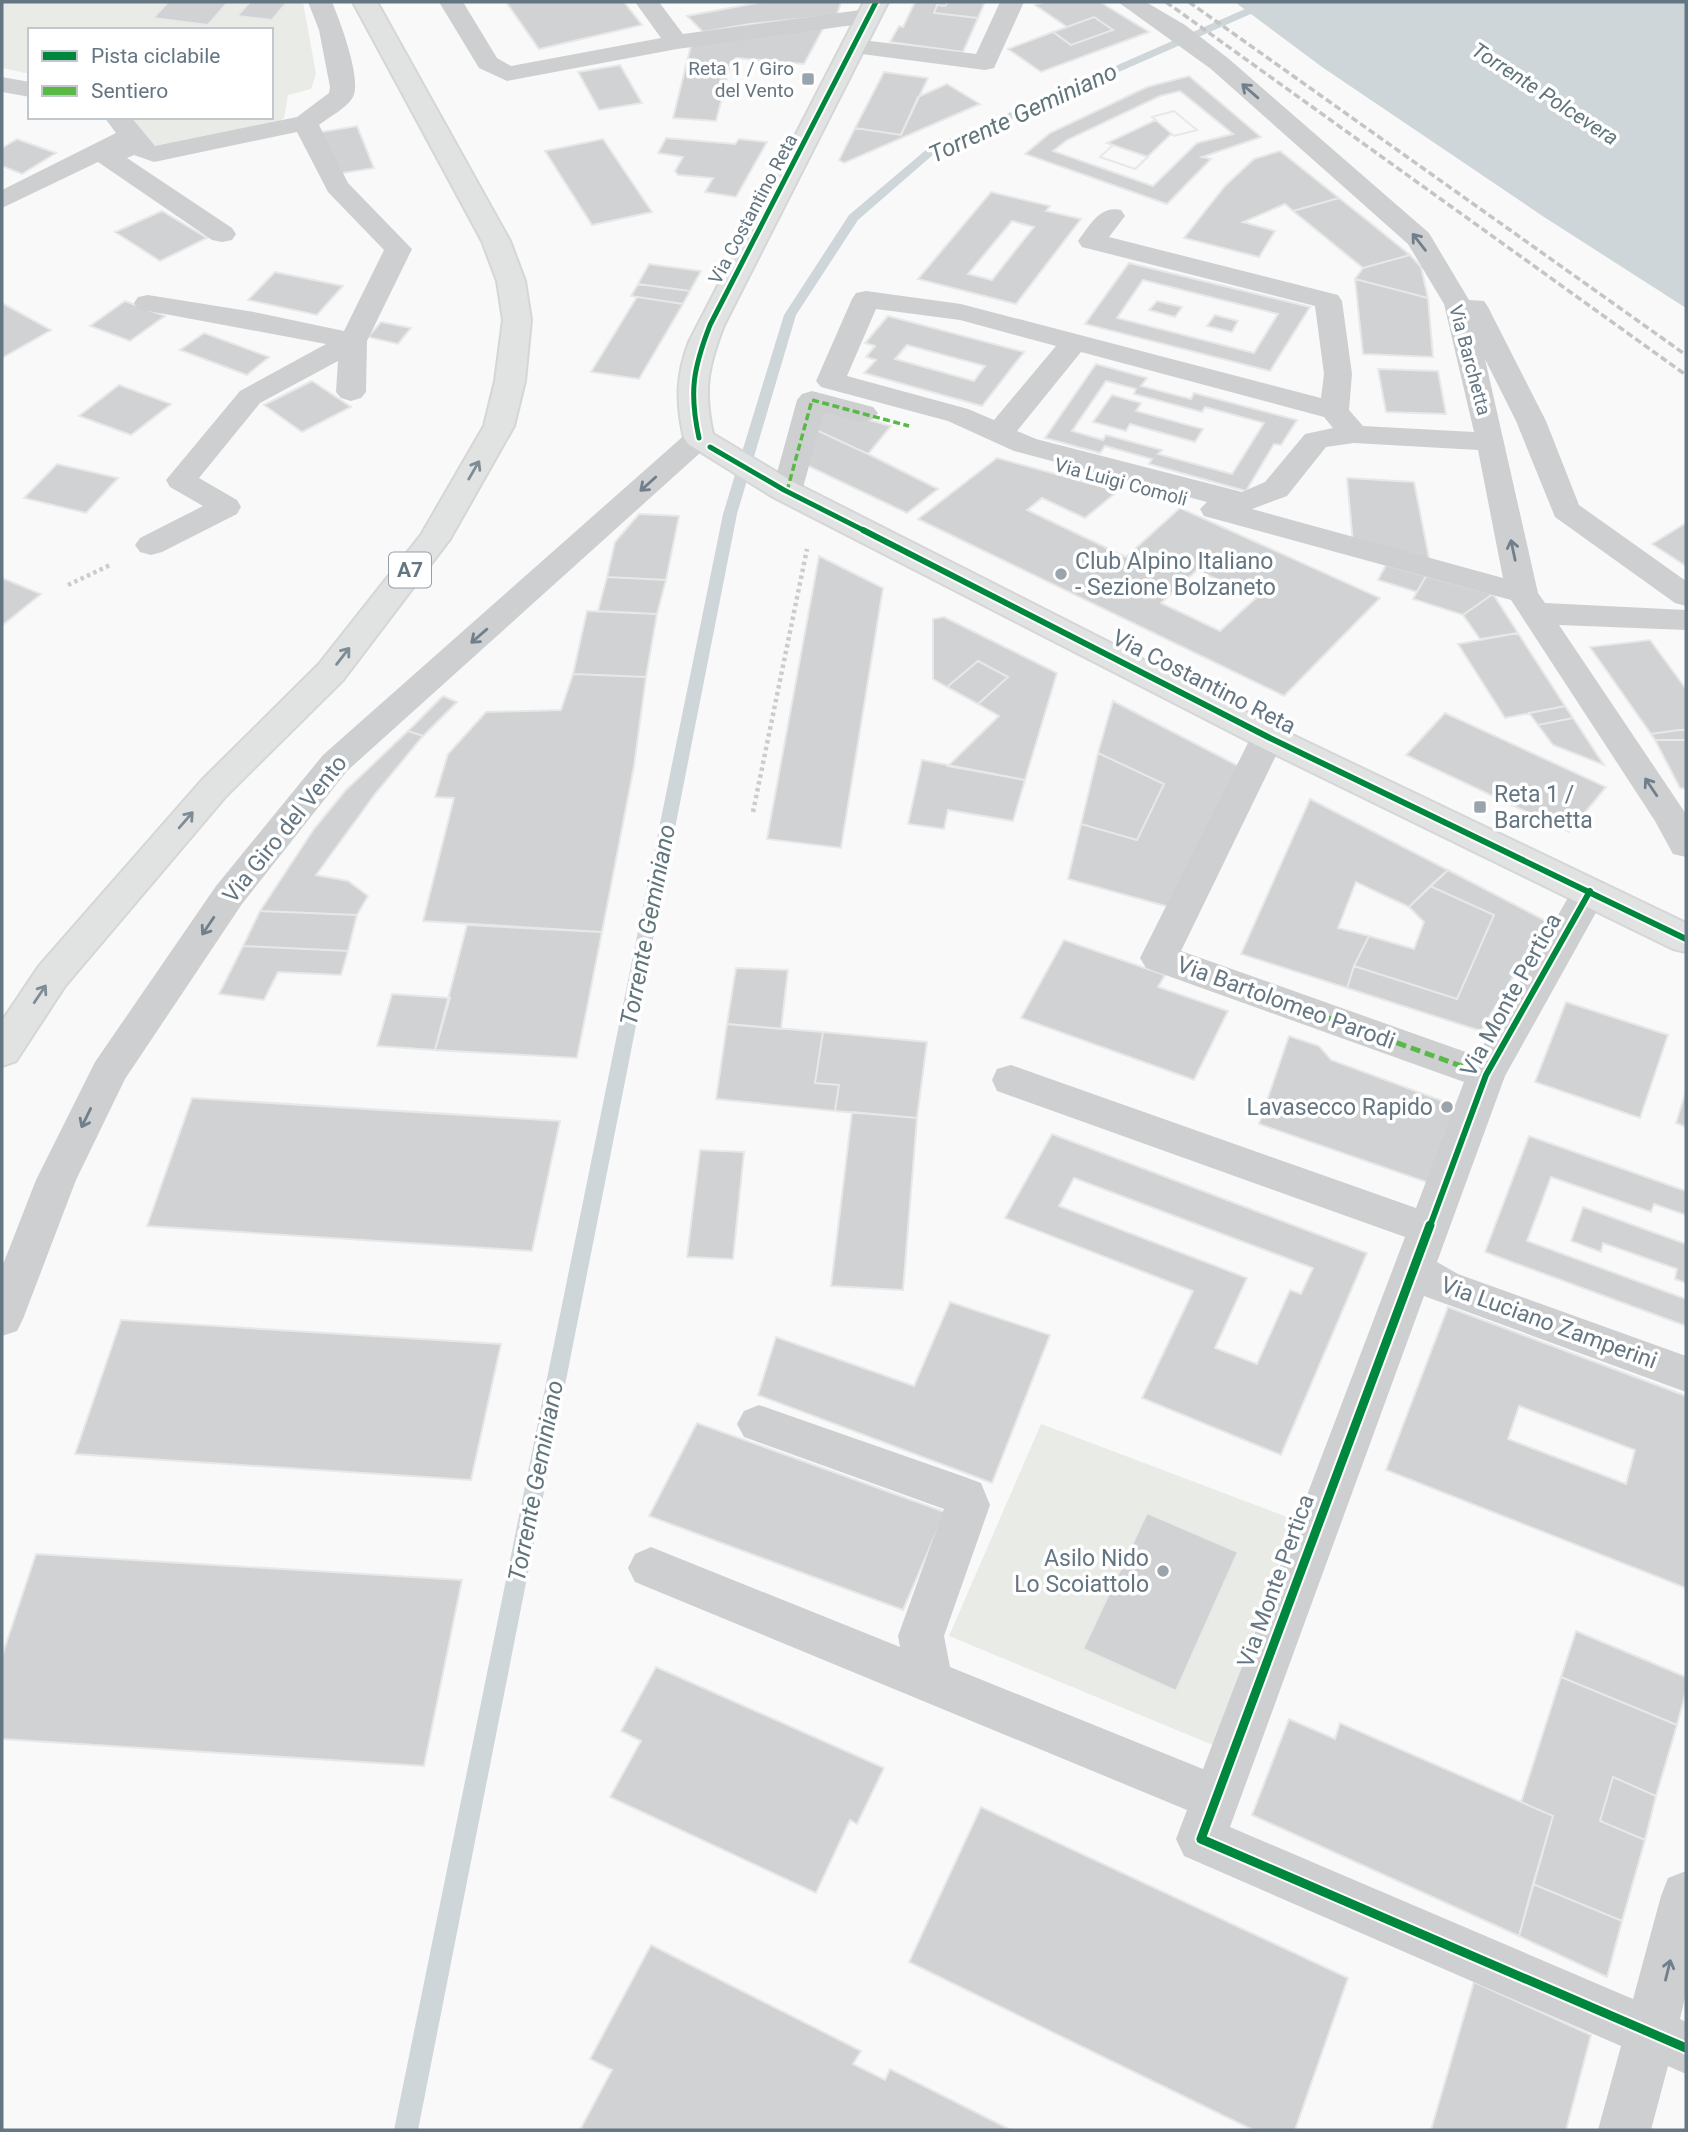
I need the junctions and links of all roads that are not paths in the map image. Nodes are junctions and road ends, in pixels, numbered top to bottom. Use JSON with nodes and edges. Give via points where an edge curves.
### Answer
{"nodes":[{"id":1,"x":320,"y":2,"type":"edge"},
{"id":2,"x":365,"y":2,"type":"edge"},
{"id":3,"x":451,"y":2,"type":"edge"},
{"id":4,"x":647,"y":2,"type":"edge"},
{"id":5,"x":1012,"y":2,"type":"edge"},
{"id":6,"x":1130,"y":2,"type":"edge"},
{"id":7,"x":872,"y":9,"type":"edge"},
{"id":8,"x":677,"y":42,"type":"junction"},
{"id":9,"x":854,"y":46,"type":"junction"},
{"id":10,"x":2,"y":85,"type":"edge"},
{"id":11,"x":28,"y":90,"type":"edge"},
{"id":12,"x":304,"y":123,"type":"junction"},
{"id":13,"x":130,"y":132,"type":"edge"},
{"id":14,"x":2,"y":200,"type":"edge"},
{"id":15,"x":1112,"y":216,"type":"dead end"},
{"id":16,"x":222,"y":234,"type":"dead end"},
{"id":17,"x":1442,"y":278,"type":"junction"},
{"id":18,"x":148,"y":303,"type":"dead end"},
{"id":19,"x":182,"y":310,"type":"junction"},
{"id":20,"x":158,"y":330,"type":"dead end"},
{"id":21,"x":352,"y":341,"type":"junction"},
{"id":22,"x":1074,"y":342,"type":"junction"},
{"id":23,"x":351,"y":392,"type":"dead end"},
{"id":24,"x":1334,"y":411,"type":"junction"},
{"id":25,"x":999,"y":433,"type":"junction"},
{"id":26,"x":1354,"y":433,"type":"junction"},
{"id":27,"x":1491,"y":442,"type":"junction"},
{"id":28,"x":704,"y":443,"type":"junction"},
{"id":29,"x":785,"y":491,"type":"junction"},
{"id":30,"x":150,"y":545,"type":"dead end"},
{"id":31,"x":1686,"y":597,"type":"edge"},
{"id":32,"x":1528,"y":603,"type":"junction"},
{"id":33,"x":1686,"y":620,"type":"edge"},
{"id":34,"x":1268,"y":737,"type":"junction"},
{"id":35,"x":1681,"y":827,"type":"edge"},
{"id":36,"x":1590,"y":891,"type":"junction"},
{"id":37,"x":1686,"y":939,"type":"edge"},
{"id":38,"x":2,"y":1051,"type":"edge"},
{"id":39,"x":1486,"y":1075,"type":"junction"},
{"id":40,"x":1011,"y":1080,"type":"dead end"},
{"id":41,"x":1420,"y":1248,"type":"junction"},
{"id":42,"x":2,"y":1319,"type":"edge"},
{"id":43,"x":1686,"y":1374,"type":"edge"},
{"id":44,"x":759,"y":1424,"type":"dead end"},
{"id":45,"x":651,"y":1567,"type":"dead end"},
{"id":46,"x":929,"y":1680,"type":"junction"},
{"id":47,"x":1216,"y":1798,"type":"junction"},
{"id":48,"x":1686,"y":1896,"type":"edge"},
{"id":49,"x":1669,"y":2040,"type":"edge"},
{"id":50,"x":1625,"y":2130,"type":"edge"}],
"edges":[{"from":1,"to":12,"type":"street","via":[[343,87],[341,96]]},
{"from":38,"to":2,"type":"main road","number":"A7","one_way":true,"via":[[52,976],[214,788],[331,672],[434,539],[499,426],[517,320],[511,281],[496,241]]},
{"from":3,"to":8,"type":"street","via":[[488,63],[507,74]]},
{"from":4,"to":8,"type":"street"},
{"from":5,"to":9,"type":"street","via":[[985,62]]},
{"from":17,"to":6,"type":"street","name":"Via Barchetta","one_way":true,"via":[[1419,239],[1220,64]]},
{"from":7,"to":8,"type":"street"},
{"from":7,"to":9,"type":"main road","name":"Via Costantino Reta"},
{"from":9,"to":28,"type":"main road","name":"Via Costantino Reta","via":[[710,325],[692,370],[690,402]]},
{"from":10,"to":11,"type":"street"},
{"from":12,"to":13,"type":"street","via":[[161,154],[146,152]]},
{"from":12,"to":21,"type":"street","via":[[337,186],[398,249]]},
{"from":13,"to":14,"type":"street"},
{"from":13,"to":16,"type":"street","via":[[108,157]]},
{"from":15,"to":24,"type":"street","via":[[1092,241],[1328,300],[1338,374]]},
{"from":17,"to":27,"type":"street","name":"Via Barchetta","via":[[1458,304]]},
{"from":17,"to":31,"type":"street","via":[[1469,297],[1531,421],[1566,510]]},
{"from":18,"to":19,"type":"street"},
{"from":19,"to":20,"type":"street"},
{"from":19,"to":21,"type":"street"},
{"from":21,"to":23,"type":"street"},
{"from":21,"to":30,"type":"street","via":[[250,397],[181,480],[226,507]]},
{"from":22,"to":24,"type":"street"},
{"from":22,"to":25,"type":"street"},
{"from":22,"to":25,"type":"street","via":[[961,312],[866,299],[831,381],[958,415]]},
{"from":24,"to":26,"type":"street"},
{"from":25,"to":26,"type":"street","via":[[1025,445],[1244,502],[1276,489],[1316,440]]},
{"from":26,"to":27,"type":"street"},
{"from":32,"to":27,"type":"street","name":"Via Barchetta","one_way":true},
{"from":28,"to":29,"type":"main road","name":"Via Costantino Reta"},
{"from":28,"to":42,"type":"street","name":"Via Giro del Vento","one_way":true,"via":[[335,763],[229,895],[109,1072],[57,1180]]},
{"from":29,"to":32,"type":"street","name":"Via Luigi Comoli","via":[[812,400]]},
{"from":29,"to":34,"type":"main road","name":"Via Costantino Reta"},
{"from":32,"to":33,"type":"street","name":"Via Luigi Comoli"},
{"from":35,"to":32,"type":"street","name":"Via Barchetta","one_way":true},
{"from":34,"to":36,"type":"main road","name":"Via Costantino Reta"},
{"from":34,"to":39,"type":"street","name":"Via Bartolomeo Parodi","via":[[1159,958]]},
{"from":36,"to":37,"type":"main road","name":"Via Costantino Reta"},
{"from":36,"to":39,"type":"street","name":"Via Monte Pertica"},
{"from":39,"to":41,"type":"street","name":"Via Monte Pertica"},
{"from":40,"to":41,"type":"street"},
{"from":41,"to":43,"type":"street","name":"Via Luciano Zamperini","via":[[1443,1286]]},
{"from":41,"to":47,"type":"street","name":"Via Monte Pertica"},
{"from":44,"to":46,"type":"street","via":[[965,1497],[968,1505],[921,1636]]},
{"from":45,"to":46,"type":"street"},
{"from":46,"to":47,"type":"street"},
{"from":47,"to":49,"type":"street","name":"Via Monte Pertica","via":[[1201,1839]]},
{"from":49,"to":48,"type":"street","one_way":true},
{"from":49,"to":50,"type":"street"}]}
